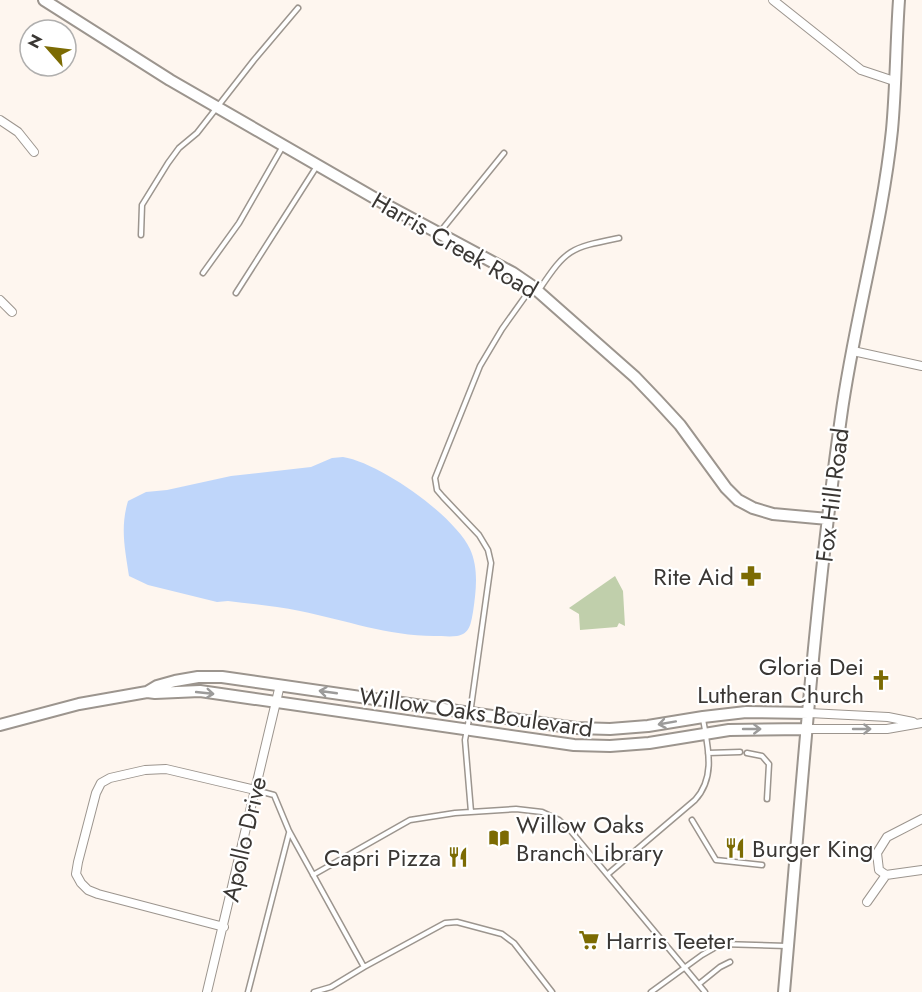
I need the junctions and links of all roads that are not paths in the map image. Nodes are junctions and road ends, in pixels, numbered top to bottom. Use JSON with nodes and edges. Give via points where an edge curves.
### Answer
{"nodes":[{"id":1,"x":44,"y":0,"type":"edge"},
{"id":2,"x":773,"y":0,"type":"edge"},
{"id":3,"x":899,"y":0,"type":"edge"},
{"id":4,"x":298,"y":8,"type":"dead end"},
{"id":5,"x":894,"y":81,"type":"junction"},
{"id":6,"x":216,"y":107,"type":"junction"},
{"id":7,"x":0,"y":120,"type":"edge"},
{"id":8,"x":283,"y":145,"type":"junction"},
{"id":9,"x":34,"y":152,"type":"dead end"},
{"id":10,"x":504,"y":153,"type":"dead end"},
{"id":11,"x":318,"y":165,"type":"junction"},
{"id":12,"x":440,"y":233,"type":"junction"},
{"id":13,"x":141,"y":235,"type":"dead end"},
{"id":14,"x":619,"y":238,"type":"dead end"},
{"id":15,"x":202,"y":273,"type":"dead end"},
{"id":16,"x":535,"y":288,"type":"junction"},
{"id":17,"x":236,"y":293,"type":"dead end"},
{"id":18,"x":0,"y":300,"type":"edge"},
{"id":19,"x":12,"y":312,"type":"dead end"},
{"id":20,"x":853,"y":351,"type":"junction"},
{"id":21,"x":922,"y":366,"type":"edge"},
{"id":22,"x":828,"y":519,"type":"junction"},
{"id":23,"x":280,"y":685,"type":"junction"},
{"id":24,"x":147,"y":692,"type":"junction"},
{"id":25,"x":276,"y":702,"type":"junction"},
{"id":26,"x":809,"y":713,"type":"junction"},
{"id":27,"x":471,"y":714,"type":"junction"},
{"id":28,"x":703,"y":717,"type":"junction"},
{"id":29,"x":920,"y":723,"type":"edge"},
{"id":30,"x":0,"y":725,"type":"edge"},
{"id":31,"x":807,"y":729,"type":"junction"},
{"id":32,"x":466,"y":730,"type":"junction"},
{"id":33,"x":706,"y":733,"type":"junction"},
{"id":34,"x":922,"y":733,"type":"edge"},
{"id":35,"x":740,"y":752,"type":"dead end"},
{"id":36,"x":708,"y":753,"type":"junction"},
{"id":37,"x":747,"y":753,"type":"dead end"},
{"id":38,"x":255,"y":790,"type":"junction"},
{"id":39,"x":767,"y":799,"type":"dead end"},
{"id":40,"x":471,"y":812,"type":"junction"},
{"id":41,"x":922,"y":819,"type":"edge"},
{"id":42,"x":692,"y":820,"type":"dead end"},
{"id":43,"x":289,"y":831,"type":"junction"},
{"id":44,"x":762,"y":865,"type":"dead end"},
{"id":45,"x":922,"y":870,"type":"edge"},
{"id":46,"x":608,"y":874,"type":"junction"},
{"id":47,"x":313,"y":875,"type":"junction"},
{"id":48,"x":886,"y":875,"type":"junction"},
{"id":49,"x":867,"y":902,"type":"dead end"},
{"id":50,"x":224,"y":927,"type":"junction"},
{"id":51,"x":788,"y":946,"type":"junction"},
{"id":52,"x":730,"y":962,"type":"dead end"},
{"id":53,"x":364,"y":967,"type":"junction"},
{"id":54,"x":684,"y":967,"type":"junction"},
{"id":55,"x":699,"y":984,"type":"junction"},
{"id":56,"x":327,"y":988,"type":"junction"},
{"id":57,"x":207,"y":992,"type":"edge"},
{"id":58,"x":248,"y":992,"type":"edge"},
{"id":59,"x":314,"y":992,"type":"edge"},
{"id":60,"x":334,"y":992,"type":"edge"},
{"id":61,"x":552,"y":992,"type":"edge"},
{"id":62,"x":651,"y":992,"type":"edge"},
{"id":63,"x":705,"y":992,"type":"edge"},
{"id":64,"x":784,"y":992,"type":"edge"}],
"edges":[{"from":1,"to":6,"type":"street","name":"Harris Creek Road"},
{"from":2,"to":5,"type":"street","via":[[861,70]]},
{"from":3,"to":5,"type":"street","name":"Fox Hill Road"},
{"from":4,"to":6,"type":"lane"},
{"from":5,"to":20,"type":"street","name":"Fox Hill Road","via":[[891,131]]},
{"from":6,"to":8,"type":"street","name":"Harris Creek Road"},
{"from":6,"to":13,"type":"lane","via":[[197,133],[179,148],[142,205]]},
{"from":7,"to":9,"type":"street","via":[[18,132]]},
{"from":8,"to":11,"type":"street","name":"Harris Creek Road"},
{"from":8,"to":15,"type":"lane","via":[[239,223]]},
{"from":10,"to":12,"type":"lane"},
{"from":11,"to":12,"type":"street","name":"Harris Creek Road"},
{"from":11,"to":17,"type":"lane"},
{"from":12,"to":16,"type":"street","name":"Harris Creek Road"},
{"from":14,"to":16,"type":"lane","via":[[577,248],[564,256]]},
{"from":16,"to":22,"type":"street","name":"Harris Creek Road","via":[[654,397],[738,500],[773,514]]},
{"from":16,"to":27,"type":"lane","via":[[502,329],[480,366],[435,478],[437,490],[479,535],[491,556]]},
{"from":18,"to":19,"type":"street"},
{"from":20,"to":21,"type":"street"},
{"from":20,"to":22,"type":"street","name":"Fox Hill Road"},
{"from":22,"to":26,"type":"street","name":"Fox Hill Road"},
{"from":23,"to":24,"type":"street","name":"Willow Oaks Boulevard","via":[[198,677]]},
{"from":23,"to":25,"type":"street","name":"Apollo Drive"},
{"from":27,"to":23,"type":"street","name":"Willow Oaks Boulevard","one_way":true},
{"from":24,"to":25,"type":"street","name":"Willow Oaks Boulevard","one_way":true,"via":[[200,691]]},
{"from":24,"to":30,"type":"street","name":"Willow Oaks Boulevard","via":[[79,704]]},
{"from":25,"to":32,"type":"street","name":"Willow Oaks Boulevard"},
{"from":25,"to":38,"type":"street","name":"Apollo Drive"},
{"from":26,"to":28,"type":"street","name":"Willow Oaks Boulevard","via":[[746,712]]},
{"from":26,"to":29,"type":"street","via":[[888,717]]},
{"from":26,"to":31,"type":"street","name":"Fox Hill Road"},
{"from":28,"to":27,"type":"street","name":"Willow Oaks Boulevard","one_way":true,"via":[[610,729]]},
{"from":27,"to":32,"type":"lane"},
{"from":28,"to":33,"type":"lane"},
{"from":31,"to":29,"type":"street","one_way":true,"via":[[886,729]]},
{"from":29,"to":34,"type":"street"},
{"from":33,"to":31,"type":"street","name":"Willow Oaks Boulevard","one_way":true},
{"from":31,"to":51,"type":"street","name":"Fox Hill Road"},
{"from":32,"to":33,"type":"street","name":"Willow Oaks Boulevard","via":[[610,746]]},
{"from":32,"to":40,"type":"lane"},
{"from":33,"to":36,"type":"lane"},
{"from":35,"to":36,"type":"lane"},
{"from":36,"to":46,"type":"lane","via":[[709,773],[699,795]]},
{"from":37,"to":39,"type":"lane","via":[[762,756],[769,764]]},
{"from":38,"to":43,"type":"lane","via":[[274,795]]},
{"from":38,"to":50,"type":"street","name":"Apollo Drive"},
{"from":38,"to":50,"type":"street","via":[[166,769],[110,778],[101,783],[96,793],[78,862],[76,874],[88,890]]},
{"from":40,"to":46,"type":"lane","via":[[516,809],[542,812],[560,820]]},
{"from":40,"to":47,"type":"lane","via":[[410,820]]},
{"from":41,"to":48,"type":"street","via":[[896,831],[880,846],[877,861],[879,870]]},
{"from":42,"to":44,"type":"lane","via":[[716,860]]},
{"from":43,"to":47,"type":"lane"},
{"from":43,"to":58,"type":"lane"},
{"from":45,"to":48,"type":"street"},
{"from":46,"to":54,"type":"lane"},
{"from":47,"to":53,"type":"lane"},
{"from":48,"to":49,"type":"street"},
{"from":50,"to":57,"type":"street","name":"Apollo Drive"},
{"from":51,"to":54,"type":"lane","via":[[721,944]]},
{"from":51,"to":64,"type":"street","name":"Fox Hill Road"},
{"from":52,"to":55,"type":"lane"},
{"from":53,"to":56,"type":"lane"},
{"from":53,"to":61,"type":"lane","via":[[445,923],[457,922],[502,934],[514,943]]},
{"from":54,"to":55,"type":"lane"},
{"from":54,"to":62,"type":"lane"},
{"from":55,"to":63,"type":"lane"},
{"from":56,"to":59,"type":"lane"},
{"from":56,"to":60,"type":"lane"}]}
